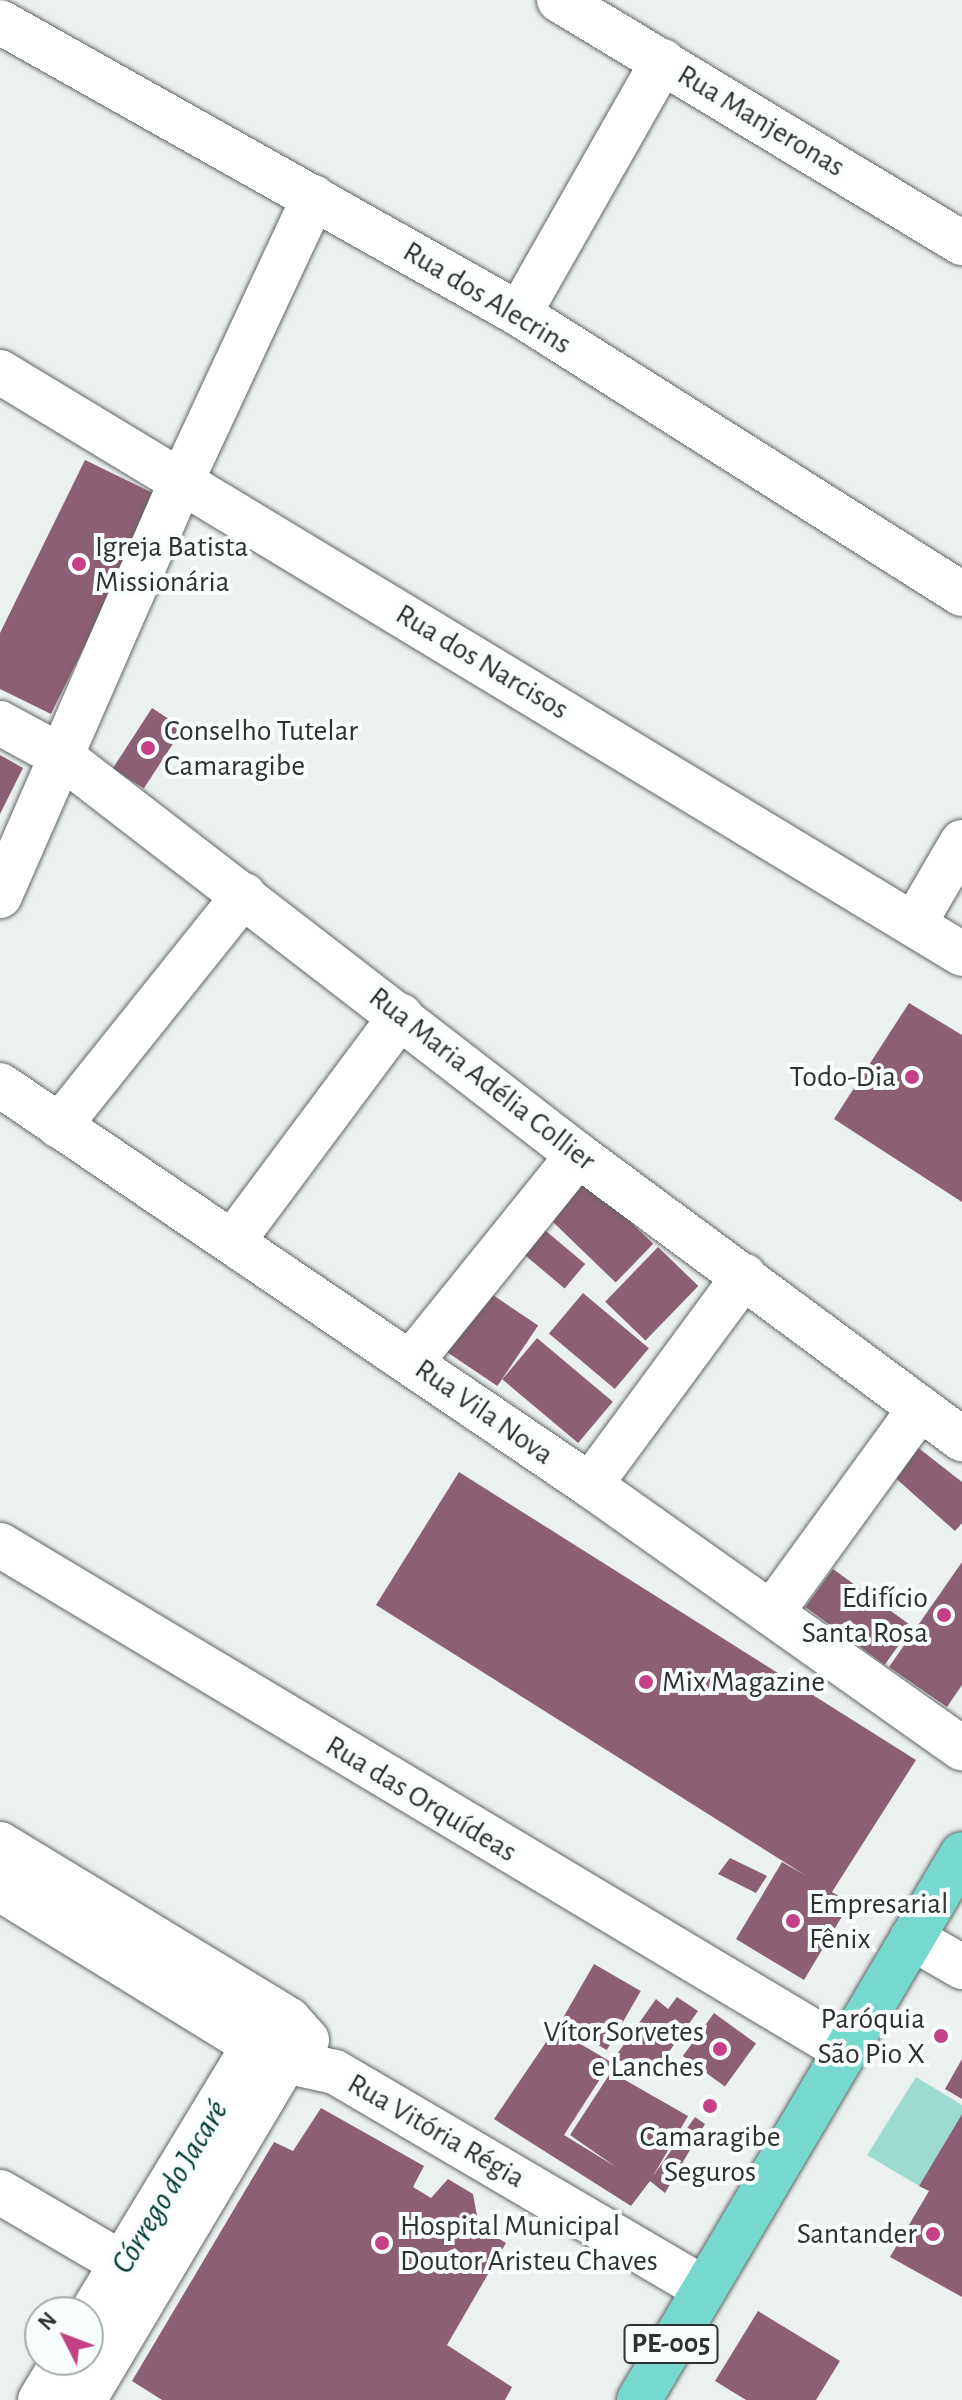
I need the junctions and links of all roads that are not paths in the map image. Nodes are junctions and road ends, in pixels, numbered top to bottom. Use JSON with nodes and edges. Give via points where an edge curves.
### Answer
{"nodes":[{"id":1,"x":559,"y":0,"type":"edge"},
{"id":2,"x":0,"y":22,"type":"edge"},
{"id":3,"x":663,"y":61,"type":"junction"},
{"id":4,"x":314,"y":197,"type":"junction"},
{"id":5,"x":962,"y":243,"type":"edge"},
{"id":6,"x":519,"y":314,"type":"junction"},
{"id":7,"x":0,"y":372,"type":"edge"},
{"id":8,"x":182,"y":480,"type":"junction"},
{"id":9,"x":962,"y":594,"type":"edge"},
{"id":10,"x":0,"y":723,"type":"edge"},
{"id":11,"x":61,"y":756,"type":"junction"},
{"id":12,"x":962,"y":842,"type":"edge"},
{"id":13,"x":244,"y":895,"type":"junction"},
{"id":14,"x":0,"y":896,"type":"edge"},
{"id":15,"x":914,"y":924,"type":"junction"},
{"id":16,"x":962,"y":954,"type":"edge"},
{"id":17,"x":401,"y":1016,"type":"junction"},
{"id":18,"x":0,"y":1085,"type":"edge"},
{"id":19,"x":59,"y":1126,"type":"junction"},
{"id":20,"x":578,"y":1155,"type":"junction"},
{"id":21,"x":233,"y":1241,"type":"junction"},
{"id":22,"x":744,"y":1276,"type":"junction"},
{"id":23,"x":411,"y":1362,"type":"junction"},
{"id":24,"x":920,"y":1408,"type":"junction"},
{"id":25,"x":962,"y":1439,"type":"edge"},
{"id":26,"x":590,"y":1485,"type":"junction"},
{"id":27,"x":0,"y":1545,"type":"edge"},
{"id":28,"x":772,"y":1612,"type":"junction"},
{"id":29,"x":962,"y":1748,"type":"edge"},
{"id":30,"x":0,"y":1844,"type":"edge"},
{"id":31,"x":962,"y":1854,"type":"edge"},
{"id":32,"x":0,"y":1889,"type":"edge"},
{"id":33,"x":912,"y":1938,"type":"junction"},
{"id":34,"x":962,"y":1967,"type":"edge"},
{"id":35,"x":276,"y":2042,"type":"junction"},
{"id":36,"x":844,"y":2050,"type":"junction"},
{"id":37,"x":0,"y":2192,"type":"edge"},
{"id":38,"x":121,"y":2263,"type":"junction"},
{"id":39,"x":703,"y":2288,"type":"junction"},
{"id":40,"x":102,"y":2296,"type":"edge"},
{"id":41,"x":54,"y":2376,"type":"edge"},
{"id":42,"x":40,"y":2400,"type":"edge"},
{"id":43,"x":84,"y":2400,"type":"edge"},
{"id":44,"x":639,"y":2400,"type":"edge"}],
"edges":[{"from":1,"to":3,"type":"street","name":"Rua Manjeronas"},
{"from":2,"to":4,"type":"street","name":"Rua dos Alecrins"},
{"from":3,"to":5,"type":"street","name":"Rua Manjeronas"},
{"from":3,"to":6,"type":"street"},
{"from":4,"to":6,"type":"street","name":"Rua dos Alecrins"},
{"from":4,"to":8,"type":"street"},
{"from":6,"to":9,"type":"street","name":"Rua dos Alecrins"},
{"from":7,"to":8,"type":"street","name":"Rua dos Narcisos"},
{"from":8,"to":11,"type":"street"},
{"from":8,"to":15,"type":"street","name":"Rua dos Narcisos"},
{"from":10,"to":11,"type":"street","name":"Rua Maria Adélia Collier"},
{"from":11,"to":13,"type":"street","name":"Rua Maria Adélia Collier"},
{"from":11,"to":14,"type":"street"},
{"from":12,"to":15,"type":"street"},
{"from":13,"to":17,"type":"street","name":"Rua Maria Adélia Collier"},
{"from":13,"to":19,"type":"street"},
{"from":15,"to":16,"type":"street","name":"Rua dos Narcisos"},
{"from":17,"to":20,"type":"street","name":"Rua Maria Adélia Collier"},
{"from":17,"to":21,"type":"street"},
{"from":18,"to":19,"type":"street","name":"Rua Vila Nova"},
{"from":19,"to":21,"type":"street","name":"Rua Vila Nova"},
{"from":20,"to":22,"type":"street","name":"Rua Maria Adélia Collier"},
{"from":20,"to":23,"type":"street"},
{"from":21,"to":23,"type":"street","name":"Rua Vila Nova"},
{"from":22,"to":24,"type":"street","name":"Rua Maria Adélia Collier"},
{"from":22,"to":26,"type":"street"},
{"from":23,"to":26,"type":"street","name":"Rua Vila Nova"},
{"from":24,"to":25,"type":"street","name":"Rua Maria Adélia Collier"},
{"from":24,"to":28,"type":"street"},
{"from":26,"to":28,"type":"street","name":"Rua Vila Nova"},
{"from":27,"to":36,"type":"street","name":"Rua das Orquídeas"},
{"from":28,"to":29,"type":"street","name":"Rua Vila Nova"},
{"from":30,"to":35,"type":"street","name":"Rua Vitória Régia"},
{"from":31,"to":33,"type":"main road","number":"PE-005"},
{"from":32,"to":35,"type":"street","name":"Rua Vitória Régia"},
{"from":33,"to":34,"type":"street"},
{"from":33,"to":36,"type":"main road","number":"PE-005"},
{"from":35,"to":38,"type":"street"},
{"from":35,"to":39,"type":"street","name":"Rua Vitória Régia"},
{"from":35,"to":43,"type":"street"},
{"from":36,"to":39,"type":"main road","number":"PE-005"},
{"from":37,"to":38,"type":"street"},
{"from":38,"to":40,"type":"street"},
{"from":39,"to":44,"type":"main road","number":"PE-005"},
{"from":41,"to":42,"type":"street"}]}
